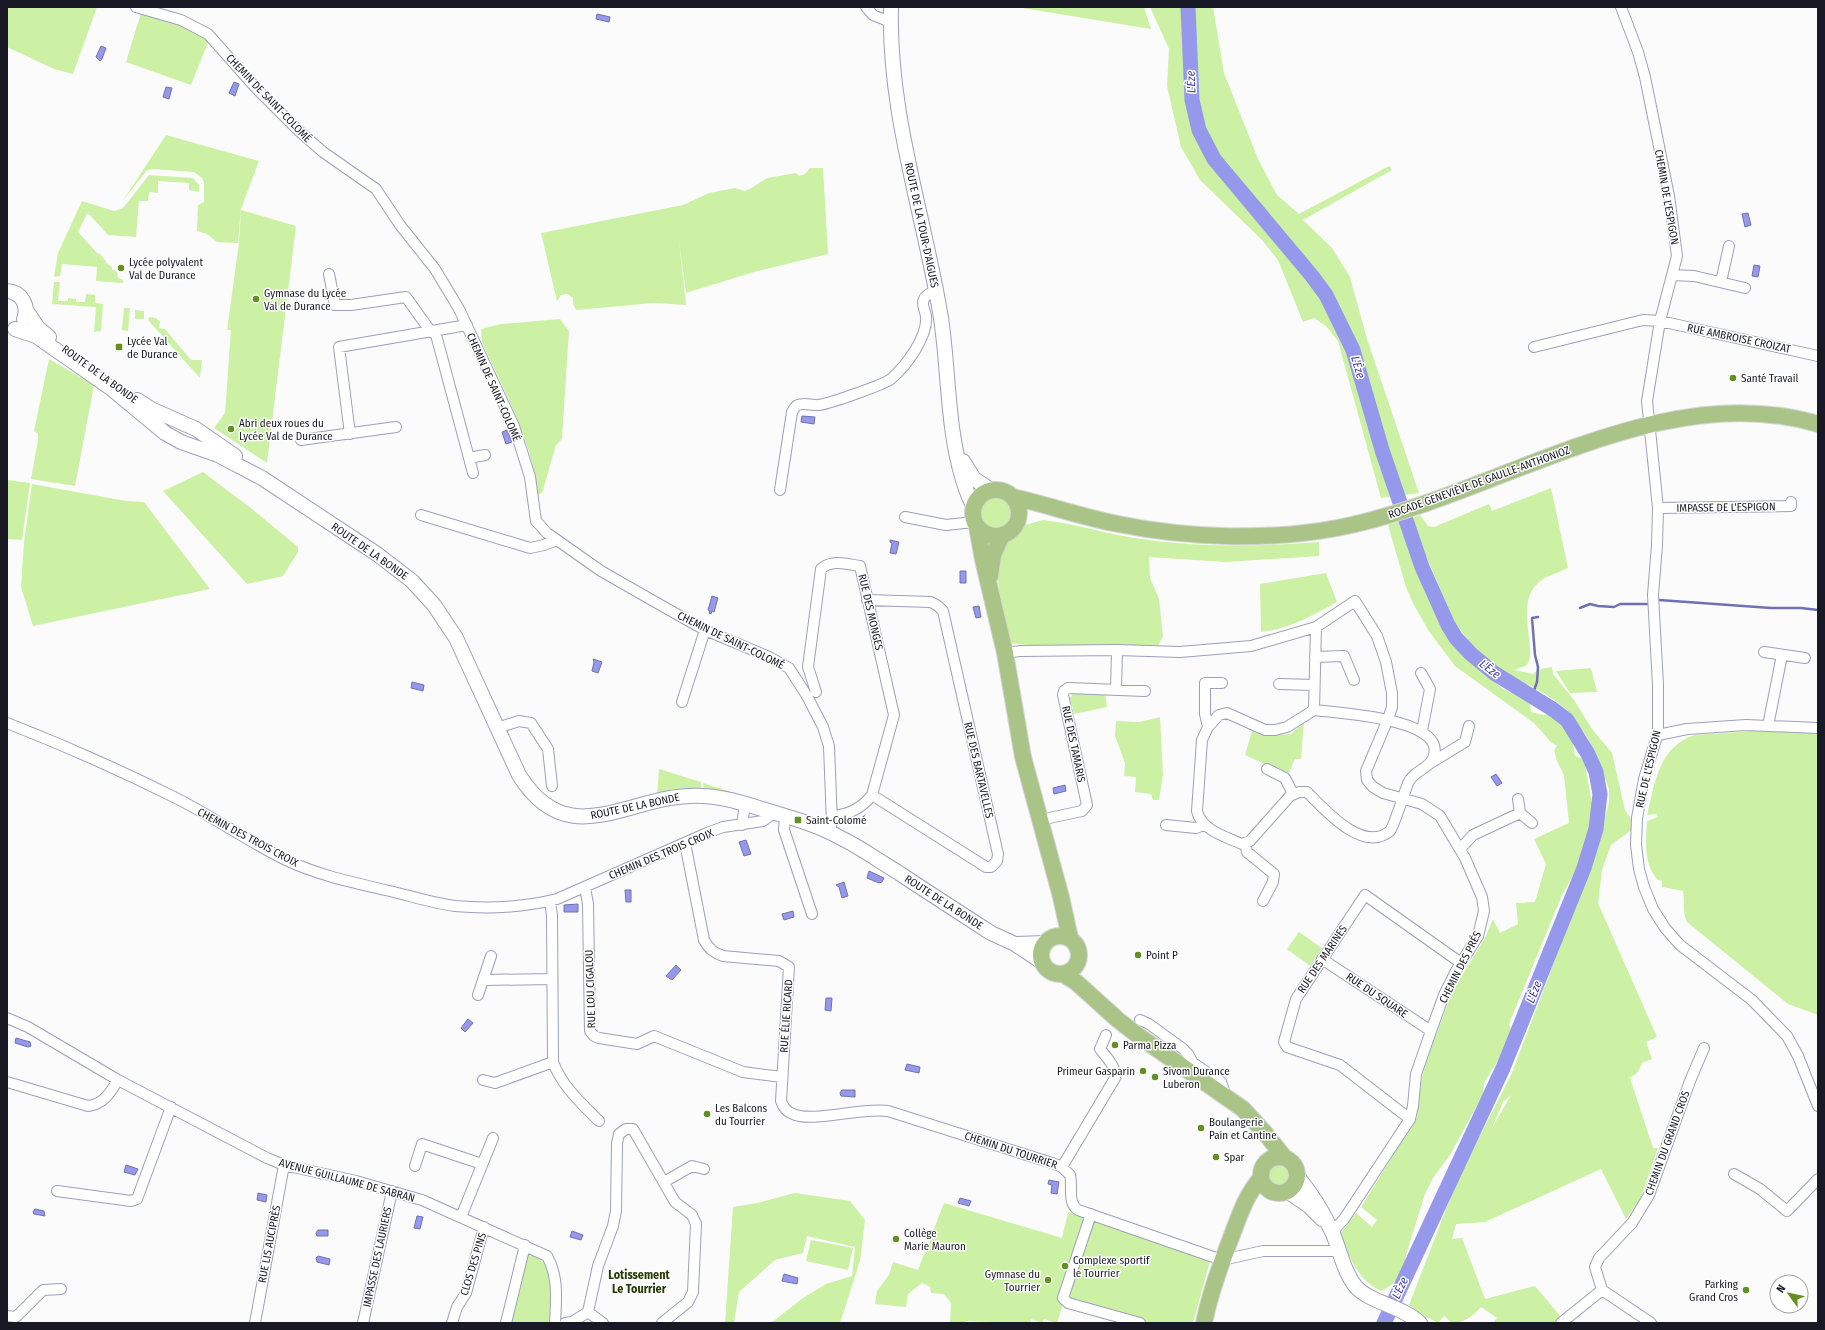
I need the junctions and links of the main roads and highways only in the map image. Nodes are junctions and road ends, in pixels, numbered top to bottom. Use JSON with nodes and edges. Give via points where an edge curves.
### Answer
{"nodes":[{"id":1,"x":891,"y":7,"type":"edge"},
{"id":2,"x":7,"y":291,"type":"edge"},
{"id":3,"x":26,"y":310,"type":"junction"},
{"id":4,"x":11,"y":329,"type":"edge"},
{"id":5,"x":1818,"y":424,"type":"edge"},
{"id":6,"x":954,"y":442,"type":"junction"},
{"id":7,"x":262,"y":478,"type":"junction"},
{"id":8,"x":991,"y":490,"type":"junction"},
{"id":9,"x":1013,"y":496,"type":"junction"},
{"id":10,"x":973,"y":505,"type":"junction"},
{"id":11,"x":1067,"y":512,"type":"junction"},
{"id":12,"x":1018,"y":520,"type":"junction"},
{"id":13,"x":976,"y":525,"type":"junction"},
{"id":14,"x":1002,"y":535,"type":"junction"},
{"id":15,"x":989,"y":586,"type":"junction"},
{"id":16,"x":1061,"y":897,"type":"junction"},
{"id":17,"x":1070,"y":938,"type":"junction"},
{"id":18,"x":1049,"y":940,"type":"junction"},
{"id":19,"x":1015,"y":944,"type":"junction"},
{"id":20,"x":1079,"y":960,"type":"junction"},
{"id":21,"x":1042,"y":962,"type":"junction"},
{"id":22,"x":1063,"y":974,"type":"junction"},
{"id":23,"x":1104,"y":1007,"type":"junction"},
{"id":24,"x":1259,"y":1126,"type":"junction"},
{"id":25,"x":1284,"y":1157,"type":"junction"},
{"id":26,"x":1263,"y":1172,"type":"junction"},
{"id":27,"x":1298,"y":1176,"type":"junction"},
{"id":28,"x":1281,"y":1192,"type":"junction"},
{"id":29,"x":1330,"y":1228,"type":"junction"},
{"id":30,"x":1234,"y":1231,"type":"junction"},
{"id":31,"x":1204,"y":1323,"type":"edge"},
{"id":32,"x":1420,"y":1323,"type":"edge"}],
"edges":[{"from":1,"to":6,"type":"main road","name":"ROUTE DE LA TOUR-D'AIGUES","via":[[897,100],[944,335]]},
{"from":2,"to":3,"type":"main road","name":"ROUTE DE LA BONDE","via":[[20,297]]},
{"from":3,"to":4,"type":"main road","via":[[21,324]]},
{"from":3,"to":7,"type":"main road","name":"ROUTE DE LA BONDE","via":[[44,334],[144,405],[206,435]]},
{"from":4,"to":7,"type":"main road","name":"ROUTE DE LA BONDE","via":[[30,333],[48,344],[112,389],[172,438],[218,455]]},
{"from":5,"to":11,"type":"main road","name":"ROCADE GENEVIÈVE DE GAULLE-ANTHONIOZ","via":[[1748,412],[1699,415],[1670,421],[1595,440],[1437,500],[1372,520],[1304,533],[1237,536],[1152,530]]},
{"from":6,"to":8,"type":"main road","name":"ROUTE DE LA TOUR-D'AIGUES","via":[[974,479]]},
{"from":6,"to":10,"type":"main road","name":"ROUTE DE LA TOUR-D'AIGUES","via":[[958,463]]},
{"from":7,"to":19,"type":"main road","name":"ROUTE DE LA BONDE","via":[[397,568],[421,590],[456,638],[519,775],[539,801],[574,816],[586,817],[603,815],[655,800],[683,796],[712,797],[779,814],[828,832],[866,852],[990,932]]},
{"from":8,"to":9,"type":"main road","via":[[1003,490]]},
{"from":8,"to":10,"type":"main road","via":[[983,493]]},
{"from":9,"to":11,"type":"main road","name":"ROCADE GENEVIÈVE DE GAULLE-ANTHONIOZ"},
{"from":9,"to":12,"type":"main road","via":[[1019,508]]},
{"from":10,"to":13,"type":"main road"},
{"from":11,"to":12,"type":"main road","name":"ROCADE GENEVIÈVE DE GAULLE-ANTHONIOZ","via":[[1041,512]]},
{"from":12,"to":14,"type":"main road","via":[[1012,530]]},
{"from":13,"to":14,"type":"main road","via":[[988,535]]},
{"from":13,"to":15,"type":"main road"},
{"from":14,"to":15,"type":"main road","via":[[993,555]]},
{"from":15,"to":16,"type":"main road","via":[[1005,653],[1021,750]]},
{"from":16,"to":17,"type":"main road"},
{"from":16,"to":18,"type":"main road","via":[[1060,914]]},
{"from":17,"to":18,"type":"main road","via":[[1059,936]]},
{"from":17,"to":20,"type":"main road","via":[[1077,945]]},
{"from":18,"to":19,"type":"main road","name":"ROUTE DE LA BONDE"},
{"from":18,"to":21,"type":"main road","via":[[1042,949]]},
{"from":19,"to":21,"type":"main road","name":"ROUTE DE LA BONDE"},
{"from":20,"to":22,"type":"main road","via":[[1073,970]]},
{"from":20,"to":23,"type":"main road"},
{"from":21,"to":22,"type":"main road","via":[[1048,970]]},
{"from":22,"to":23,"type":"main road"},
{"from":23,"to":24,"type":"main road","via":[[1146,1041],[1226,1096]]},
{"from":24,"to":25,"type":"main road"},
{"from":24,"to":26,"type":"main road","via":[[1265,1146]]},
{"from":25,"to":26,"type":"main road","via":[[1273,1158]]},
{"from":25,"to":27,"type":"main road","via":[[1294,1164]]},
{"from":26,"to":28,"type":"main road","via":[[1268,1189]]},
{"from":26,"to":30,"type":"main road","via":[[1239,1213]]},
{"from":27,"to":28,"type":"main road","via":[[1292,1188]]},
{"from":27,"to":29,"type":"main road","via":[[1315,1198]]},
{"from":28,"to":29,"type":"main road","via":[[1309,1206]]},
{"from":28,"to":30,"type":"main road","via":[[1258,1200],[1242,1217]]},
{"from":29,"to":32,"type":"main road","via":[[1354,1284],[1361,1291],[1405,1312]]},
{"from":30,"to":31,"type":"main road","via":[[1211,1292]]}]}
